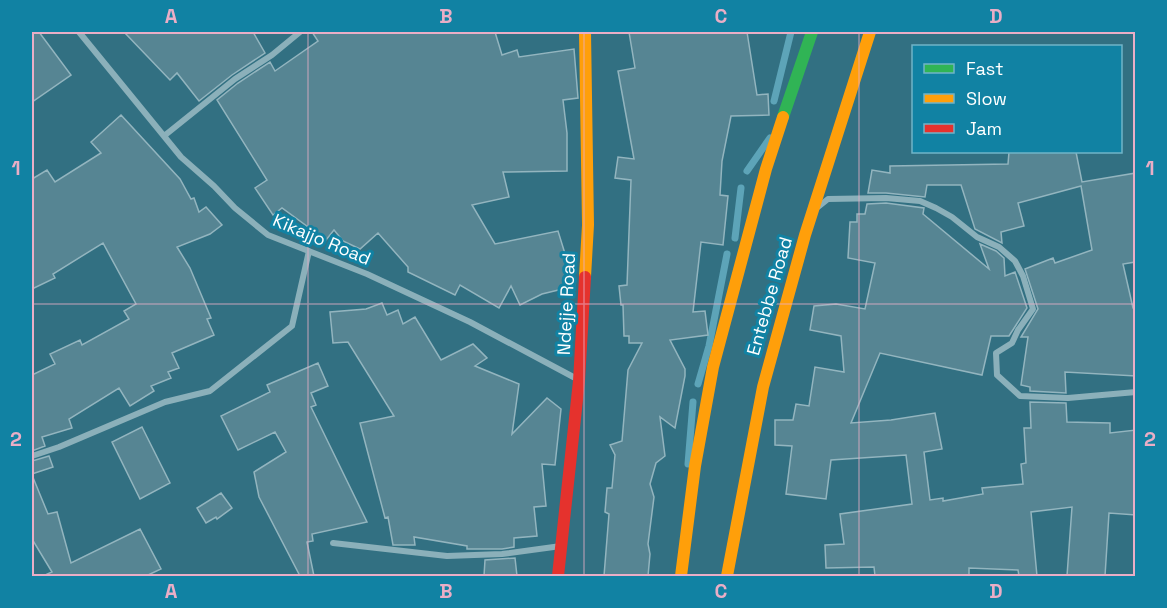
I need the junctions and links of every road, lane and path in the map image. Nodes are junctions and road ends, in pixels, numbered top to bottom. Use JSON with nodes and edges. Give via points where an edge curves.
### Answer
{"nodes":[{"id":1,"x":79,"y":32,"type":"edge"},
{"id":2,"x":300,"y":32,"type":"edge"},
{"id":3,"x":585,"y":32,"type":"edge"},
{"id":4,"x":812,"y":32,"type":"edge"},
{"id":5,"x":870,"y":32,"type":"edge"},
{"id":6,"x":164,"y":136,"type":"junction"},
{"id":7,"x":812,"y":212,"type":"junction"},
{"id":8,"x":309,"y":251,"type":"junction"},
{"id":9,"x":579,"y":381,"type":"junction"},
{"id":10,"x":1136,"y":392,"type":"edge"},
{"id":11,"x":32,"y":456,"type":"edge"},
{"id":12,"x":333,"y":543,"type":"dead end"},
{"id":13,"x":562,"y":546,"type":"junction"},
{"id":14,"x":558,"y":576,"type":"edge"},
{"id":15,"x":681,"y":576,"type":"edge"},
{"id":16,"x":727,"y":576,"type":"edge"}],
"edges":[{"from":1,"to":6,"type":"street","name":"Kikajjo Road"},
{"from":2,"to":6,"type":"street"},
{"from":3,"to":9,"type":"main road","name":"Ndejje Road","via":[[588,225]]},
{"from":4,"to":15,"type":"main road","name":"Entebbe Road","via":[[766,169],[713,367]]},
{"from":5,"to":7,"type":"main road","name":"Entebbe Road"},
{"from":6,"to":8,"type":"street","name":"Kikajjo Road","via":[[181,157],[268,235]]},
{"from":7,"to":10,"type":"street","via":[[828,199],[886,198],[920,201],[952,216],[1015,261],[1023,276],[1033,309],[1012,344],[996,353],[997,375],[1004,383],[1020,396],[1068,398]]},
{"from":7,"to":16,"type":"main road","name":"Entebbe Road","via":[[763,387]]},
{"from":8,"to":9,"type":"street","name":"Kikajjo Road","via":[[470,322]]},
{"from":8,"to":11,"type":"street","via":[[292,326],[210,391],[165,402]]},
{"from":9,"to":13,"type":"main road","name":"Ndejje Road"},
{"from":12,"to":13,"type":"street","via":[[447,556]]},
{"from":13,"to":14,"type":"main road","name":"Ndejje Road"}]}
